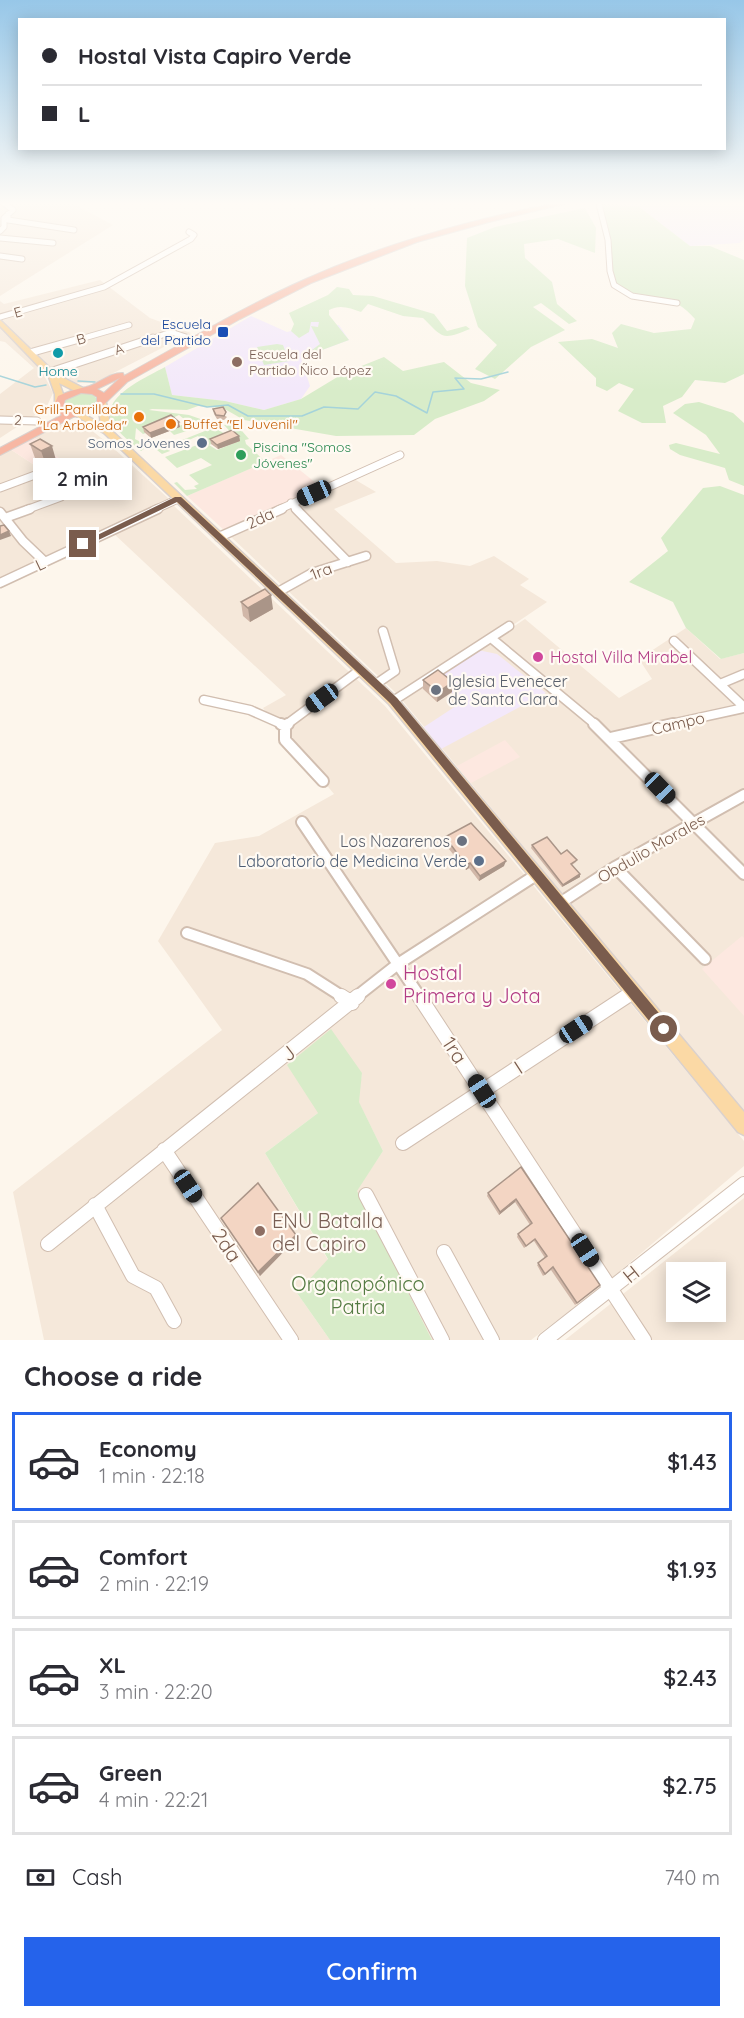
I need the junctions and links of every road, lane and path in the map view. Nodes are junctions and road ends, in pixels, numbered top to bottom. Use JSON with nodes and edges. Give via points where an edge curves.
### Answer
{"nodes":[{"id":1,"x":141,"y":267,"type":"edge"},
{"id":2,"x":330,"y":267,"type":"edge"},
{"id":3,"x":342,"y":267,"type":"edge"},
{"id":4,"x":609,"y":267,"type":"edge"},
{"id":5,"x":677,"y":303,"type":"dead end"},
{"id":6,"x":0,"y":317,"type":"edge"},
{"id":7,"x":0,"y":322,"type":"edge"},
{"id":8,"x":129,"y":325,"type":"dead end"},
{"id":9,"x":189,"y":338,"type":"junction"},
{"id":10,"x":33,"y":352,"type":"junction"},
{"id":11,"x":52,"y":374,"type":"junction"},
{"id":12,"x":83,"y":390,"type":"junction"},
{"id":13,"x":103,"y":402,"type":"junction"},
{"id":14,"x":57,"y":403,"type":"junction"},
{"id":15,"x":74,"y":414,"type":"junction"},
{"id":16,"x":0,"y":420,"type":"edge"},
{"id":17,"x":37,"y":421,"type":"junction"},
{"id":18,"x":107,"y":431,"type":"junction"},
{"id":19,"x":0,"y":442,"type":"edge"},
{"id":20,"x":0,"y":452,"type":"edge"},
{"id":21,"x":400,"y":455,"type":"dead end"},
{"id":22,"x":0,"y":488,"type":"edge"},
{"id":23,"x":178,"y":499,"type":"junction"},
{"id":24,"x":291,"y":503,"type":"junction"},
{"id":25,"x":2,"y":515,"type":"edge"},
{"id":26,"x":219,"y":537,"type":"junction"},
{"id":27,"x":366,"y":556,"type":"dead end"},
{"id":28,"x":348,"y":561,"type":"junction"},
{"id":29,"x":45,"y":562,"type":"junction"},
{"id":30,"x":0,"y":583,"type":"edge"},
{"id":31,"x":278,"y":592,"type":"junction"},
{"id":32,"x":509,"y":626,"type":"dead end"},
{"id":33,"x":383,"y":631,"type":"dead end"},
{"id":34,"x":491,"y":638,"type":"junction"},
{"id":35,"x":675,"y":641,"type":"dead end"},
{"id":36,"x":360,"y":670,"type":"junction"},
{"id":37,"x":744,"y":674,"type":"edge"},
{"id":38,"x":376,"y":684,"type":"junction"},
{"id":39,"x":720,"y":684,"type":"junction"},
{"id":40,"x":204,"y":700,"type":"dead end"},
{"id":41,"x":393,"y":700,"type":"junction"},
{"id":42,"x":744,"y":707,"type":"edge"},
{"id":43,"x":285,"y":726,"type":"junction"},
{"id":44,"x":611,"y":738,"type":"junction"},
{"id":45,"x":323,"y":781,"type":"dead end"},
{"id":46,"x":744,"y":795,"type":"edge"},
{"id":47,"x":302,"y":822,"type":"dead end"},
{"id":48,"x":692,"y":822,"type":"junction"},
{"id":49,"x":615,"y":867,"type":"junction"},
{"id":50,"x":536,"y":874,"type":"junction"},
{"id":51,"x":744,"y":874,"type":"edge"},
{"id":52,"x":560,"y":903,"type":"junction"},
{"id":53,"x":186,"y":933,"type":"dead end"},
{"id":54,"x":705,"y":959,"type":"dead end"},
{"id":55,"x":398,"y":964,"type":"junction"},
{"id":56,"x":633,"y":992,"type":"junction"},
{"id":57,"x":352,"y":1003,"type":"junction"},
{"id":58,"x":482,"y":1091,"type":"junction"},
{"id":59,"x":741,"y":1121,"type":"edge"},
{"id":60,"x":403,"y":1143,"type":"dead end"},
{"id":61,"x":164,"y":1150,"type":"junction"},
{"id":62,"x":744,"y":1184,"type":"edge"},
{"id":63,"x":366,"y":1195,"type":"dead end"},
{"id":64,"x":95,"y":1205,"type":"junction"},
{"id":65,"x":48,"y":1244,"type":"dead end"},
{"id":66,"x":444,"y":1252,"type":"dead end"},
{"id":67,"x":611,"y":1290,"type":"junction"},
{"id":68,"x":174,"y":1321,"type":"dead end"},
{"id":69,"x":291,"y":1340,"type":"edge"},
{"id":70,"x":442,"y":1340,"type":"edge"},
{"id":71,"x":492,"y":1340,"type":"edge"},
{"id":72,"x":545,"y":1340,"type":"edge"},
{"id":73,"x":644,"y":1340,"type":"edge"}],
"edges":[{"from":1,"to":6,"type":"street","name":"E","via":[[104,287]]},
{"from":2,"to":9,"type":"highway"},
{"from":3,"to":13,"type":"highway","via":[[274,297],[134,375],[112,389]]},
{"from":4,"to":5,"type":"street","via":[[613,284],[624,294]]},
{"from":7,"to":10,"type":"main road"},
{"from":8,"to":10,"type":"street","name":"B"},
{"from":9,"to":11,"type":"street","name":"A","via":[[171,332]]},
{"from":9,"to":12,"type":"highway"},
{"from":10,"to":11,"type":"main road"},
{"from":11,"to":12,"type":"main road"},
{"from":11,"to":14,"type":"main road","via":[[59,394]]},
{"from":12,"to":13,"type":"highway","via":[[99,393]]},
{"from":12,"to":14,"type":"highway","via":[[66,394]]},
{"from":13,"to":15,"type":"highway","via":[[93,411]]},
{"from":13,"to":18,"type":"main road"},
{"from":14,"to":15,"type":"highway","via":[[61,411]]},
{"from":14,"to":17,"type":"highway"},
{"from":15,"to":18,"type":"main road"},
{"from":15,"to":20,"type":"highway"},
{"from":16,"to":17,"type":"street","name":"2"},
{"from":17,"to":19,"type":"highway"},
{"from":18,"to":23,"type":"main road"},
{"from":21,"to":24,"type":"street","name":"2da"},
{"from":22,"to":25,"type":"street","via":[[43,472],[63,493]]},
{"from":23,"to":26,"type":"main road"},
{"from":23,"to":29,"type":"street","name":"L"},
{"from":24,"to":26,"type":"street","name":"2da"},
{"from":24,"to":28,"type":"street"},
{"from":25,"to":29,"type":"street"},
{"from":26,"to":31,"type":"main road"},
{"from":27,"to":28,"type":"street","name":"1ra"},
{"from":28,"to":31,"type":"street","name":"1ra","via":[[312,573]]},
{"from":29,"to":30,"type":"street","name":"L"},
{"from":31,"to":36,"type":"main road"},
{"from":32,"to":34,"type":"street"},
{"from":33,"to":38,"type":"street","via":[[395,671]]},
{"from":34,"to":41,"type":"street"},
{"from":34,"to":44,"type":"street"},
{"from":35,"to":39,"type":"street"},
{"from":36,"to":38,"type":"main road"},
{"from":36,"to":43,"type":"street"},
{"from":37,"to":39,"type":"street"},
{"from":38,"to":41,"type":"main road"},
{"from":39,"to":42,"type":"street"},
{"from":40,"to":43,"type":"street","via":[[250,710]]},
{"from":41,"to":50,"type":"main road"},
{"from":42,"to":44,"type":"street","name":"Campo"},
{"from":43,"to":45,"type":"street","via":[[285,740]]},
{"from":44,"to":48,"type":"street"},
{"from":46,"to":48,"type":"street","name":"Obdulio Morales"},
{"from":47,"to":55,"type":"street","name":"1ra"},
{"from":48,"to":49,"type":"street","name":"Obdulio Morales"},
{"from":48,"to":51,"type":"street"},
{"from":49,"to":52,"type":"street","name":"Obdulio Morales"},
{"from":49,"to":54,"type":"street"},
{"from":50,"to":52,"type":"main road"},
{"from":50,"to":55,"type":"street","name":"J"},
{"from":52,"to":56,"type":"main road"},
{"from":53,"to":57,"type":"street","via":[[307,974]]},
{"from":55,"to":57,"type":"street","name":"J"},
{"from":55,"to":58,"type":"street","name":"1ra"},
{"from":56,"to":58,"type":"street","name":"I"},
{"from":56,"to":59,"type":"main road"},
{"from":57,"to":61,"type":"street","name":"J"},
{"from":58,"to":60,"type":"street","name":"I"},
{"from":58,"to":67,"type":"street","name":"1ra"},
{"from":61,"to":64,"type":"street","name":"J"},
{"from":61,"to":69,"type":"street","name":"2da"},
{"from":62,"to":67,"type":"street","name":"H"},
{"from":63,"to":70,"type":"street"},
{"from":64,"to":65,"type":"street","name":"J"},
{"from":64,"to":68,"type":"street","via":[[133,1276],[156,1288]]},
{"from":66,"to":71,"type":"street"},
{"from":67,"to":72,"type":"street","name":"H"},
{"from":67,"to":73,"type":"street","name":"1ra"}]}
